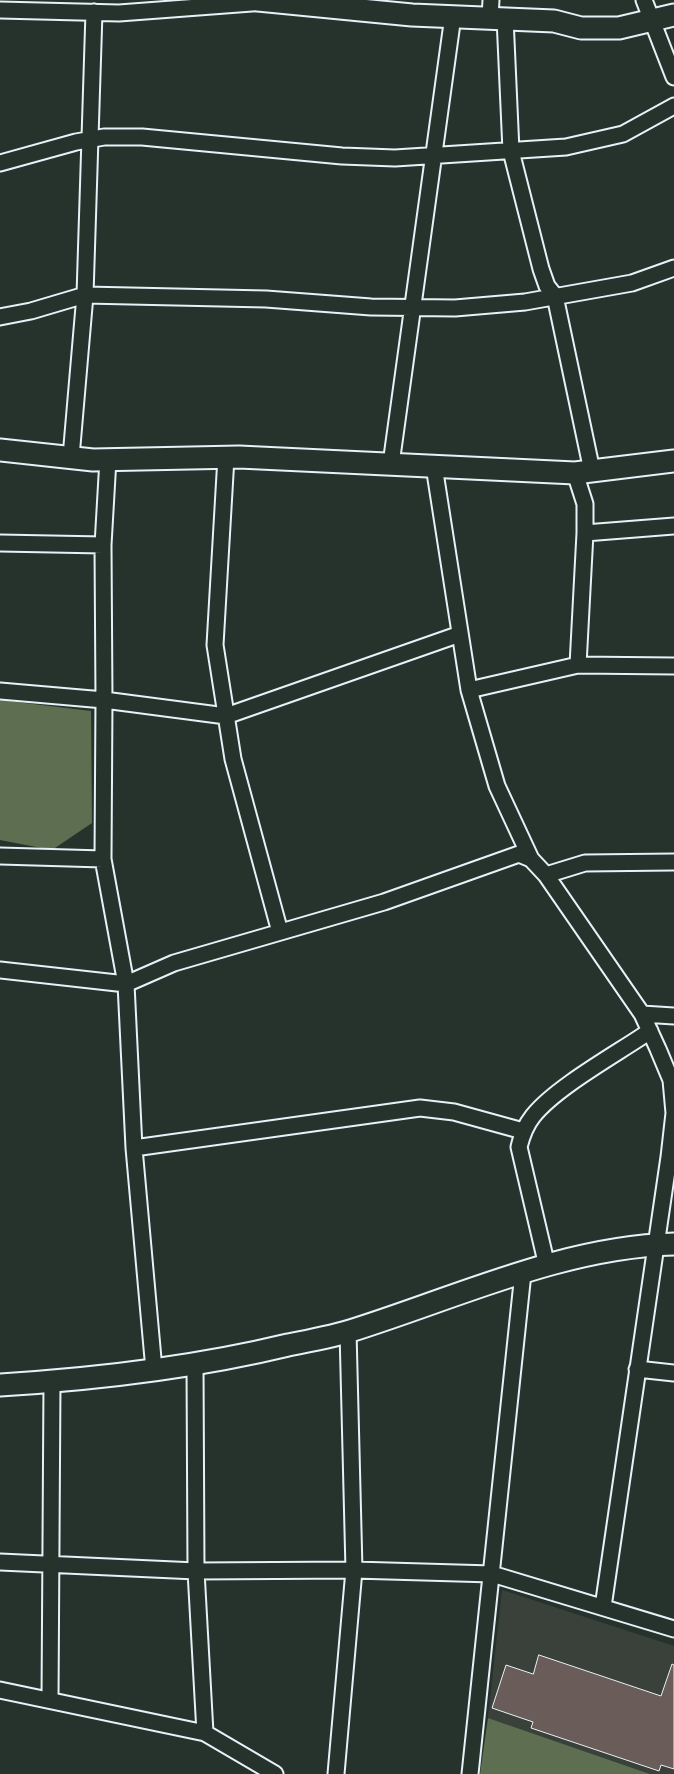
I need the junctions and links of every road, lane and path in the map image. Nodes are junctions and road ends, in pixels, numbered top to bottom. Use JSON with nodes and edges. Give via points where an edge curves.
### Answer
{"nodes":[{"id":1,"x":644,"y":0,"type":"edge"},
{"id":2,"x":262,"y":1,"type":"edge"},
{"id":3,"x":121,"y":6,"type":"edge"},
{"id":4,"x":0,"y":10,"type":"edge"},
{"id":5,"x":94,"y":12,"type":"junction"},
{"id":6,"x":495,"y":12,"type":"edge"},
{"id":7,"x":674,"y":15,"type":"edge"},
{"id":8,"x":453,"y":16,"type":"junction"},
{"id":9,"x":651,"y":20,"type":"junction"},
{"id":10,"x":674,"y":77,"type":"edge"},
{"id":11,"x":674,"y":106,"type":"edge"},
{"id":12,"x":90,"y":139,"type":"junction"},
{"id":13,"x":511,"y":151,"type":"junction"},
{"id":14,"x":434,"y":157,"type":"junction"},
{"id":15,"x":0,"y":163,"type":"edge"},
{"id":16,"x":674,"y":268,"type":"edge"},
{"id":17,"x":85,"y":296,"type":"junction"},
{"id":18,"x":555,"y":296,"type":"junction"},
{"id":19,"x":413,"y":307,"type":"junction"},
{"id":20,"x":0,"y":317,"type":"edge"},
{"id":21,"x":0,"y":450,"type":"edge"},
{"id":22,"x":71,"y":457,"type":"junction"},
{"id":23,"x":226,"y":457,"type":"junction"},
{"id":24,"x":108,"y":459,"type":"junction"},
{"id":25,"x":674,"y":461,"type":"edge"},
{"id":26,"x":391,"y":464,"type":"junction"},
{"id":27,"x":434,"y":466,"type":"junction"},
{"id":28,"x":584,"y":472,"type":"junction"},
{"id":29,"x":674,"y":526,"type":"edge"},
{"id":30,"x":585,"y":533,"type":"junction"},
{"id":31,"x":0,"y":543,"type":"edge"},
{"id":32,"x":103,"y":545,"type":"junction"},
{"id":33,"x":460,"y":634,"type":"junction"},
{"id":34,"x":578,"y":665,"type":"junction"},
{"id":35,"x":674,"y":666,"type":"edge"},
{"id":36,"x":469,"y":690,"type":"junction"},
{"id":37,"x":0,"y":691,"type":"edge"},
{"id":38,"x":104,"y":700,"type":"junction"},
{"id":39,"x":226,"y":716,"type":"junction"},
{"id":40,"x":0,"y":856,"type":"edge"},
{"id":41,"x":103,"y":859,"type":"junction"},
{"id":42,"x":531,"y":859,"type":"junction"},
{"id":43,"x":674,"y":862,"type":"edge"},
{"id":44,"x":546,"y":876,"type":"junction"},
{"id":45,"x":280,"y":932,"type":"junction"},
{"id":46,"x":0,"y":970,"type":"edge"},
{"id":47,"x":126,"y":984,"type":"junction"},
{"id":48,"x":642,"y":1014,"type":"junction"},
{"id":49,"x":674,"y":1016,"type":"edge"},
{"id":50,"x":650,"y":1032,"type":"junction"},
{"id":51,"x":523,"y":1131,"type":"junction"},
{"id":52,"x":134,"y":1148,"type":"junction"},
{"id":53,"x":671,"y":1156,"type":"edge"},
{"id":54,"x":664,"y":1244,"type":"edge"},
{"id":55,"x":547,"y":1266,"type":"junction"},
{"id":56,"x":523,"y":1273,"type":"junction"},
{"id":57,"x":348,"y":1331,"type":"junction"},
{"id":58,"x":194,"y":1364,"type":"junction"},
{"id":59,"x":637,"y":1369,"type":"junction"},
{"id":60,"x":154,"y":1370,"type":"junction"},
{"id":61,"x":674,"y":1373,"type":"edge"},
{"id":62,"x":52,"y":1382,"type":"junction"},
{"id":63,"x":0,"y":1385,"type":"edge"},
{"id":64,"x":0,"y":1562,"type":"edge"},
{"id":65,"x":53,"y":1563,"type":"junction"},
{"id":66,"x":354,"y":1570,"type":"junction"},
{"id":67,"x":196,"y":1571,"type":"junction"},
{"id":68,"x":492,"y":1574,"type":"junction"},
{"id":69,"x":603,"y":1607,"type":"junction"},
{"id":70,"x":674,"y":1629,"type":"edge"},
{"id":71,"x":0,"y":1690,"type":"edge"},
{"id":72,"x":50,"y":1700,"type":"junction"},
{"id":73,"x":205,"y":1733,"type":"junction"},
{"id":74,"x":275,"y":1774,"type":"edge"},
{"id":75,"x":336,"y":1774,"type":"edge"},
{"id":76,"x":470,"y":1774,"type":"edge"}],
"edges":[{"from":1,"to":9,"type":"street"},
{"from":2,"to":3,"type":"street"},
{"from":2,"to":8,"type":"street"},
{"from":3,"to":5,"type":"street"},
{"from":4,"to":5,"type":"street"},
{"from":5,"to":12,"type":"street"},
{"from":6,"to":8,"type":"street"},
{"from":6,"to":9,"type":"street","via":[[581,28],[619,28]]},
{"from":6,"to":13,"type":"street"},
{"from":7,"to":9,"type":"street"},
{"from":8,"to":14,"type":"street"},
{"from":9,"to":10,"type":"street"},
{"from":11,"to":13,"type":"street","via":[[623,134],[566,147]]},
{"from":12,"to":14,"type":"street","via":[[142,137],[342,156]]},
{"from":12,"to":15,"type":"street"},
{"from":12,"to":17,"type":"street"},
{"from":13,"to":14,"type":"street"},
{"from":13,"to":18,"type":"street","via":[[547,286]]},
{"from":14,"to":19,"type":"street"},
{"from":16,"to":18,"type":"street","via":[[632,283]]},
{"from":17,"to":19,"type":"street","via":[[257,299]]},
{"from":17,"to":20,"type":"street"},
{"from":17,"to":22,"type":"street"},
{"from":18,"to":19,"type":"street","via":[[455,308]]},
{"from":18,"to":28,"type":"street"},
{"from":19,"to":26,"type":"street"},
{"from":21,"to":22,"type":"street"},
{"from":22,"to":24,"type":"street"},
{"from":23,"to":24,"type":"street"},
{"from":23,"to":26,"type":"street"},
{"from":23,"to":39,"type":"street","via":[[215,645]]},
{"from":24,"to":32,"type":"street"},
{"from":25,"to":28,"type":"street"},
{"from":26,"to":27,"type":"street"},
{"from":27,"to":28,"type":"street"},
{"from":27,"to":33,"type":"street"},
{"from":28,"to":30,"type":"street"},
{"from":29,"to":30,"type":"street"},
{"from":30,"to":34,"type":"street"},
{"from":31,"to":32,"type":"street"},
{"from":32,"to":38,"type":"street"},
{"from":33,"to":36,"type":"street"},
{"from":33,"to":39,"type":"street"},
{"from":34,"to":35,"type":"street"},
{"from":34,"to":36,"type":"street"},
{"from":36,"to":42,"type":"street","via":[[497,786]]},
{"from":37,"to":38,"type":"street"},
{"from":38,"to":39,"type":"street"},
{"from":38,"to":41,"type":"street"},
{"from":39,"to":45,"type":"street","via":[[233,759]]},
{"from":40,"to":41,"type":"street"},
{"from":41,"to":47,"type":"street"},
{"from":42,"to":44,"type":"street"},
{"from":42,"to":45,"type":"street","via":[[519,854],[384,902]]},
{"from":43,"to":44,"type":"street","via":[[586,863]]},
{"from":44,"to":48,"type":"street"},
{"from":45,"to":47,"type":"street","via":[[174,963]]},
{"from":46,"to":47,"type":"street"},
{"from":47,"to":52,"type":"street"},
{"from":48,"to":49,"type":"street"},
{"from":48,"to":50,"type":"street"},
{"from":50,"to":51,"type":"street","via":[[559,1093],[534,1115]]},
{"from":50,"to":53,"type":"street","via":[[671,1080],[674,1113]]},
{"from":51,"to":52,"type":"street","via":[[454,1112],[420,1108]]},
{"from":51,"to":55,"type":"street","via":[[519,1148]]},
{"from":52,"to":60,"type":"street"},
{"from":53,"to":54,"type":"street"},
{"from":54,"to":55,"type":"street","via":[[594,1253]]},
{"from":54,"to":59,"type":"street"},
{"from":55,"to":56,"type":"street"},
{"from":56,"to":57,"type":"street"},
{"from":56,"to":68,"type":"street"},
{"from":57,"to":58,"type":"street","via":[[230,1359]]},
{"from":57,"to":66,"type":"street"},
{"from":58,"to":60,"type":"street"},
{"from":58,"to":67,"type":"street"},
{"from":59,"to":61,"type":"street"},
{"from":59,"to":69,"type":"street"},
{"from":60,"to":62,"type":"street"},
{"from":62,"to":63,"type":"street"},
{"from":62,"to":65,"type":"street"},
{"from":64,"to":65,"type":"street"},
{"from":65,"to":67,"type":"street"},
{"from":65,"to":72,"type":"street"},
{"from":66,"to":67,"type":"street"},
{"from":66,"to":68,"type":"street"},
{"from":66,"to":75,"type":"street"},
{"from":67,"to":73,"type":"street"},
{"from":68,"to":69,"type":"street"},
{"from":68,"to":76,"type":"street"},
{"from":69,"to":70,"type":"street"},
{"from":71,"to":72,"type":"street"},
{"from":72,"to":73,"type":"street"},
{"from":73,"to":74,"type":"street"}]}
